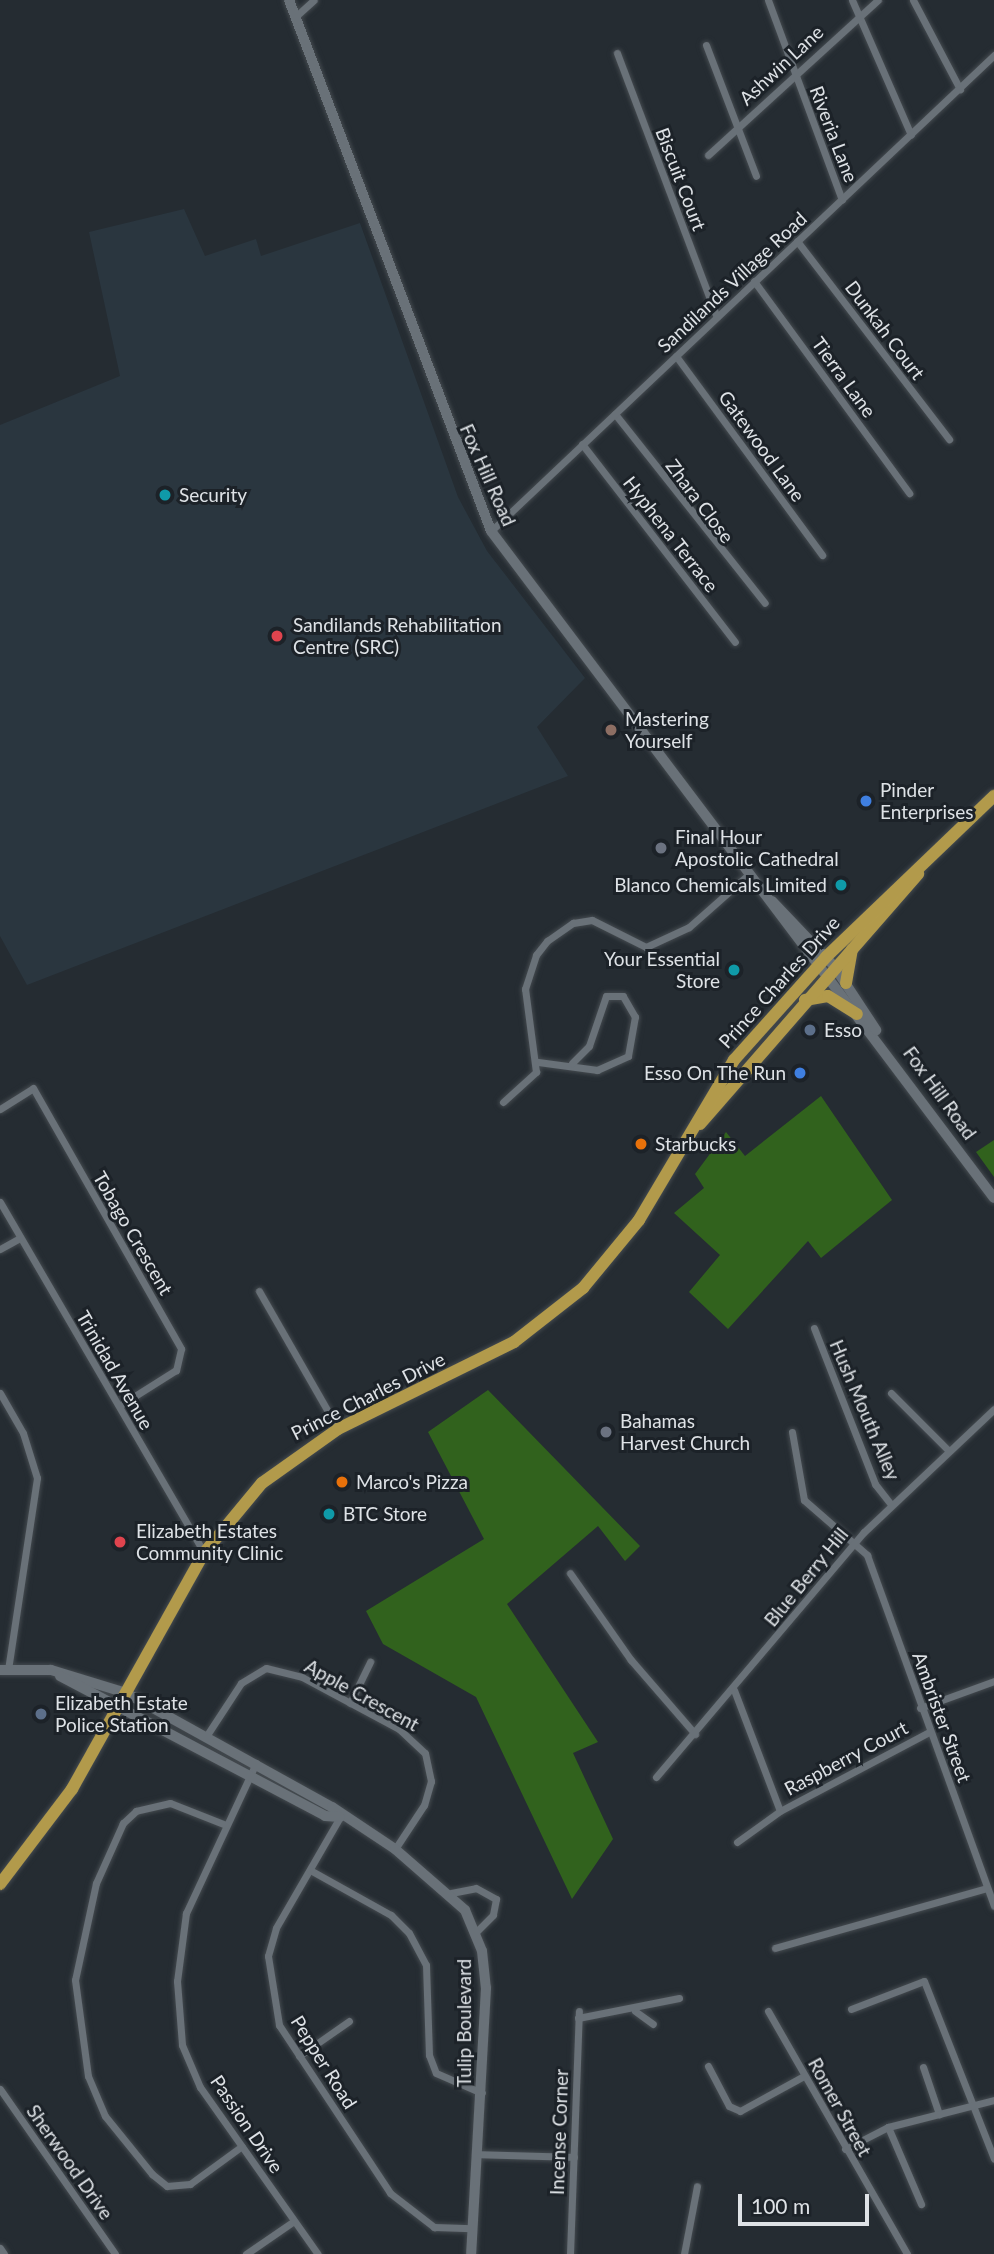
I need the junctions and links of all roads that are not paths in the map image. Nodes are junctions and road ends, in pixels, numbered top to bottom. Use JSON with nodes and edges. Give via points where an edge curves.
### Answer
{"nodes":[{"id":1,"x":289,"y":0,"type":"edge"},
{"id":2,"x":314,"y":0,"type":"edge"},
{"id":3,"x":768,"y":0,"type":"edge"},
{"id":4,"x":852,"y":0,"type":"edge"},
{"id":5,"x":878,"y":0,"type":"edge"},
{"id":6,"x":913,"y":0,"type":"edge"},
{"id":7,"x":859,"y":15,"type":"junction"},
{"id":8,"x":295,"y":17,"type":"junction"},
{"id":9,"x":706,"y":45,"type":"dead end"},
{"id":10,"x":617,"y":53,"type":"dead end"},
{"id":11,"x":994,"y":55,"type":"edge"},
{"id":12,"x":793,"y":72,"type":"junction"},
{"id":13,"x":960,"y":89,"type":"junction"},
{"id":14,"x":737,"y":127,"type":"junction"},
{"id":15,"x":911,"y":135,"type":"junction"},
{"id":16,"x":708,"y":155,"type":"dead end"},
{"id":17,"x":756,"y":176,"type":"dead end"},
{"id":18,"x":842,"y":200,"type":"junction"},
{"id":19,"x":797,"y":241,"type":"junction"},
{"id":20,"x":754,"y":281,"type":"junction"},
{"id":21,"x":717,"y":317,"type":"junction"},
{"id":22,"x":676,"y":356,"type":"junction"},
{"id":23,"x":615,"y":414,"type":"junction"},
{"id":24,"x":949,"y":439,"type":"dead end"},
{"id":25,"x":582,"y":444,"type":"junction"},
{"id":26,"x":909,"y":493,"type":"dead end"},
{"id":27,"x":491,"y":531,"type":"junction"},
{"id":28,"x":822,"y":555,"type":"dead end"},
{"id":29,"x":765,"y":603,"type":"dead end"},
{"id":30,"x":735,"y":642,"type":"dead end"},
{"id":31,"x":994,"y":796,"type":"edge"},
{"id":32,"x":933,"y":854,"type":"junction"},
{"id":33,"x":750,"y":873,"type":"junction"},
{"id":34,"x":856,"y":943,"type":"junction"},
{"id":35,"x":826,"y":965,"type":"junction"},
{"id":36,"x":846,"y":983,"type":"junction"},
{"id":37,"x":803,"y":1001,"type":"junction"},
{"id":38,"x":857,"y":1014,"type":"junction"},
{"id":39,"x":882,"y":1042,"type":"junction"},
{"id":40,"x":538,"y":1062,"type":"junction"},
{"id":41,"x":572,"y":1063,"type":"junction"},
{"id":42,"x":503,"y":1102,"type":"dead end"},
{"id":43,"x":0,"y":1109,"type":"edge"},
{"id":44,"x":676,"y":1155,"type":"junction"},
{"id":45,"x":994,"y":1198,"type":"edge"},
{"id":46,"x":0,"y":1202,"type":"edge"},
{"id":47,"x":20,"y":1238,"type":"junction"},
{"id":48,"x":0,"y":1249,"type":"edge"},
{"id":49,"x":258,"y":1291,"type":"dead end"},
{"id":50,"x":814,"y":1328,"type":"dead end"},
{"id":51,"x":0,"y":1393,"type":"edge"},
{"id":52,"x":891,"y":1393,"type":"dead end"},
{"id":53,"x":119,"y":1406,"type":"junction"},
{"id":54,"x":994,"y":1409,"type":"edge"},
{"id":55,"x":338,"y":1429,"type":"junction"},
{"id":56,"x":792,"y":1432,"type":"dead end"},
{"id":57,"x":947,"y":1449,"type":"junction"},
{"id":58,"x":890,"y":1503,"type":"junction"},
{"id":59,"x":855,"y":1542,"type":"junction"},
{"id":60,"x":204,"y":1553,"type":"junction"},
{"id":61,"x":570,"y":1573,"type":"dead end"},
{"id":62,"x":370,"y":1662,"type":"dead end"},
{"id":63,"x":4,"y":1670,"type":"edge"},
{"id":64,"x":51,"y":1670,"type":"junction"},
{"id":65,"x":994,"y":1681,"type":"edge"},
{"id":66,"x":734,"y":1690,"type":"junction"},
{"id":67,"x":127,"y":1693,"type":"junction"},
{"id":68,"x":350,"y":1703,"type":"junction"},
{"id":69,"x":920,"y":1708,"type":"junction"},
{"id":70,"x":118,"y":1712,"type":"junction"},
{"id":71,"x":929,"y":1732,"type":"junction"},
{"id":72,"x":695,"y":1734,"type":"junction"},
{"id":73,"x":207,"y":1735,"type":"junction"},
{"id":74,"x":256,"y":1763,"type":"junction"},
{"id":75,"x":249,"y":1776,"type":"junction"},
{"id":76,"x":656,"y":1777,"type":"dead end"},
{"id":77,"x":780,"y":1811,"type":"junction"},
{"id":78,"x":340,"y":1817,"type":"junction"},
{"id":79,"x":226,"y":1825,"type":"junction"},
{"id":80,"x":737,"y":1842,"type":"dead end"},
{"id":81,"x":395,"y":1849,"type":"junction"},
{"id":82,"x":310,"y":1870,"type":"junction"},
{"id":83,"x":0,"y":1884,"type":"edge"},
{"id":84,"x":987,"y":1888,"type":"junction"},
{"id":85,"x":451,"y":1893,"type":"junction"},
{"id":86,"x":994,"y":1906,"type":"edge"},
{"id":87,"x":476,"y":1932,"type":"junction"},
{"id":88,"x":775,"y":1948,"type":"dead end"},
{"id":89,"x":679,"y":1998,"type":"dead end"},
{"id":90,"x":851,"y":2009,"type":"dead end"},
{"id":91,"x":635,"y":2011,"type":"junction"},
{"id":92,"x":768,"y":2011,"type":"dead end"},
{"id":93,"x":349,"y":2021,"type":"dead end"},
{"id":94,"x":653,"y":2024,"type":"dead end"},
{"id":95,"x":299,"y":2056,"type":"junction"},
{"id":96,"x":708,"y":2066,"type":"dead end"},
{"id":97,"x":923,"y":2067,"type":"dead end"},
{"id":98,"x":804,"y":2076,"type":"junction"},
{"id":99,"x":0,"y":2089,"type":"edge"},
{"id":100,"x":482,"y":2093,"type":"junction"},
{"id":101,"x":994,"y":2100,"type":"edge"},
{"id":102,"x":976,"y":2105,"type":"junction"},
{"id":103,"x":939,"y":2114,"type":"junction"},
{"id":104,"x":888,"y":2127,"type":"junction"},
{"id":105,"x":242,"y":2146,"type":"junction"},
{"id":106,"x":845,"y":2149,"type":"junction"},
{"id":107,"x":475,"y":2154,"type":"junction"},
{"id":108,"x":573,"y":2157,"type":"junction"},
{"id":109,"x":994,"y":2159,"type":"edge"},
{"id":110,"x":697,"y":2186,"type":"dead end"},
{"id":111,"x":921,"y":2204,"type":"dead end"},
{"id":112,"x":295,"y":2221,"type":"junction"},
{"id":113,"x":472,"y":2228,"type":"junction"},
{"id":114,"x":0,"y":2248,"type":"edge"},
{"id":115,"x":4,"y":2254,"type":"edge"},
{"id":116,"x":115,"y":2254,"type":"edge"},
{"id":117,"x":246,"y":2254,"type":"edge"},
{"id":118,"x":318,"y":2254,"type":"edge"},
{"id":119,"x":471,"y":2254,"type":"edge"},
{"id":120,"x":570,"y":2254,"type":"edge"},
{"id":121,"x":684,"y":2254,"type":"edge"},
{"id":122,"x":907,"y":2254,"type":"edge"}],
"edges":[{"from":1,"to":8,"type":"main road","name":"Fox Hill Road"},
{"from":2,"to":8,"type":"street"},
{"from":3,"to":12,"type":"street","name":"Riveria Lane"},
{"from":4,"to":7,"type":"street"},
{"from":5,"to":7,"type":"street","name":"Ashwin Lane"},
{"from":6,"to":13,"type":"street"},
{"from":7,"to":12,"type":"street","name":"Ashwin Lane"},
{"from":7,"to":15,"type":"street"},
{"from":8,"to":27,"type":"main road","name":"Fox Hill Road"},
{"from":9,"to":14,"type":"street"},
{"from":10,"to":21,"type":"street","name":"Biscuit Court"},
{"from":11,"to":13,"type":"street","name":"Sandilands Village Road"},
{"from":12,"to":14,"type":"street","name":"Ashwin Lane"},
{"from":12,"to":18,"type":"street","name":"Riveria Lane"},
{"from":13,"to":15,"type":"street","name":"Sandilands Village Road"},
{"from":14,"to":16,"type":"street","name":"Ashwin Lane"},
{"from":14,"to":17,"type":"street"},
{"from":15,"to":18,"type":"street","name":"Sandilands Village Road"},
{"from":18,"to":19,"type":"street","name":"Sandilands Village Road"},
{"from":19,"to":20,"type":"street","name":"Sandilands Village Road"},
{"from":19,"to":24,"type":"street","name":"Dunkah Court"},
{"from":20,"to":21,"type":"street","name":"Sandilands Village Road"},
{"from":20,"to":26,"type":"street","name":"Tierra Lane"},
{"from":21,"to":22,"type":"street","name":"Sandilands Village Road"},
{"from":22,"to":23,"type":"street","name":"Sandilands Village Road"},
{"from":22,"to":28,"type":"street","name":"Gatewood Lane"},
{"from":23,"to":25,"type":"street","name":"Sandilands Village Road"},
{"from":23,"to":29,"type":"street","name":"Zhara Close"},
{"from":25,"to":27,"type":"street","name":"Sandilands Village Road"},
{"from":25,"to":30,"type":"street","name":"Hyphena Terrace"},
{"from":27,"to":33,"type":"main road","name":"Fox Hill Road"},
{"from":31,"to":32,"type":"highway","name":"Prince Charles Drive"},
{"from":32,"to":34,"type":"highway","name":"Prince Charles Drive"},
{"from":32,"to":35,"type":"highway","name":"Prince Charles Drive"},
{"from":33,"to":35,"type":"main road","name":"Fox Hill Road"},
{"from":33,"to":40,"type":"street","via":[[689,927],[646,947],[593,920],[573,923],[548,941],[536,955],[525,989]]},
{"from":34,"to":35,"type":"highway","name":"Prince Charles Drive"},
{"from":34,"to":36,"type":"highway"},
{"from":35,"to":36,"type":"main road","name":"Fox Hill Road"},
{"from":35,"to":37,"type":"highway","name":"Prince Charles Drive"},
{"from":35,"to":38,"type":"main road","name":"Fox Hill Road"},
{"from":35,"to":44,"type":"highway","name":"Prince Charles Drive","via":[[734,1060]]},
{"from":36,"to":39,"type":"main road","name":"Fox Hill Road"},
{"from":37,"to":38,"type":"highway","via":[[828,996]]},
{"from":37,"to":44,"type":"highway","name":"Prince Charles Drive"},
{"from":38,"to":39,"type":"main road","name":"Fox Hill Road"},
{"from":39,"to":45,"type":"main road","name":"Fox Hill Road"},
{"from":40,"to":41,"type":"street"},
{"from":40,"to":42,"type":"street","via":[[531,1082]]},
{"from":41,"to":41,"type":"street","via":[[589,1046],[606,996],[624,996],[635,1017],[628,1056],[597,1070]]},
{"from":43,"to":53,"type":"street","name":"Tobago Crescent","via":[[33,1088],[181,1349],[176,1370]]},
{"from":44,"to":55,"type":"highway","name":"Prince Charles Drive","via":[[616,1252],[564,1305],[514,1342]]},
{"from":46,"to":47,"type":"street","name":"Trinidad Avenue"},
{"from":47,"to":48,"type":"street"},
{"from":47,"to":53,"type":"street","name":"Trinidad Avenue"},
{"from":49,"to":55,"type":"street"},
{"from":50,"to":58,"type":"street","name":"Hush Mouth Alley","via":[[875,1484]]},
{"from":51,"to":63,"type":"street","via":[[23,1433],[37,1478]]},
{"from":52,"to":57,"type":"street"},
{"from":53,"to":60,"type":"street","name":"Trinidad Avenue"},
{"from":54,"to":57,"type":"street","name":"Blue Berry Hill"},
{"from":55,"to":60,"type":"highway","name":"Prince Charles Drive","via":[[281,1465]]},
{"from":56,"to":59,"type":"street","via":[[804,1500],[834,1532]]},
{"from":57,"to":58,"type":"street","name":"Blue Berry Hill"},
{"from":58,"to":59,"type":"street","name":"Blue Berry Hill"},
{"from":59,"to":66,"type":"street","name":"Blue Berry Hill"},
{"from":59,"to":69,"type":"street","name":"Ambrister Street","via":[[867,1555]]},
{"from":60,"to":67,"type":"highway","name":"Prince Charles Drive"},
{"from":61,"to":72,"type":"street","via":[[631,1660]]},
{"from":62,"to":68,"type":"street"},
{"from":63,"to":64,"type":"main road","name":"Tulip Boulevard"},
{"from":64,"to":67,"type":"main road","name":"Tulip Boulevard"},
{"from":64,"to":70,"type":"main road","name":"Tulip Boulevard"},
{"from":65,"to":69,"type":"street"},
{"from":66,"to":72,"type":"street","name":"Blue Berry Hill"},
{"from":66,"to":77,"type":"street","name":"Raspberry Court"},
{"from":67,"to":70,"type":"highway","name":"Prince Charles Drive"},
{"from":67,"to":73,"type":"main road","name":"Tulip Boulevard"},
{"from":68,"to":73,"type":"street","name":"Apple Crescent","via":[[302,1677],[266,1668],[241,1682]]},
{"from":68,"to":81,"type":"street","name":"Apple Crescent","via":[[410,1736],[429,1763],[428,1795]]},
{"from":69,"to":71,"type":"street","name":"Ambrister Street"},
{"from":70,"to":75,"type":"main road","name":"Tulip Boulevard"},
{"from":70,"to":83,"type":"highway","name":"Prince Charles Drive","via":[[72,1789]]},
{"from":71,"to":77,"type":"street","name":"Raspberry Court"},
{"from":71,"to":84,"type":"street","name":"Ambrister Street"},
{"from":72,"to":76,"type":"street","name":"Blue Berry Hill"},
{"from":73,"to":74,"type":"main road","name":"Tulip Boulevard"},
{"from":74,"to":75,"type":"street","name":"Passion Drive"},
{"from":74,"to":78,"type":"main road","name":"Tulip Boulevard"},
{"from":75,"to":78,"type":"main road","name":"Tulip Boulevard","via":[[324,1816]]},
{"from":75,"to":79,"type":"street","name":"Passion Drive"},
{"from":77,"to":80,"type":"street"},
{"from":78,"to":81,"type":"main road","name":"Tulip Boulevard"},
{"from":78,"to":82,"type":"street","name":"Pepper Road"},
{"from":79,"to":105,"type":"street","name":"Passion Drive","via":[[186,1913],[177,1981],[182,2045],[200,2087]]},
{"from":79,"to":105,"type":"street","via":[[170,1803],[136,1811],[123,1823],[96,1883],[79,1945],[76,1991],[88,2076],[106,2116],[152,2174],[167,2186],[190,2184]]},
{"from":81,"to":85,"type":"main road","name":"Tulip Boulevard"},
{"from":82,"to":95,"type":"street","name":"Pepper Road","via":[[276,1928],[268,1956],[279,2025]]},
{"from":82,"to":100,"type":"street","via":[[391,1915],[409,1933],[426,1965],[429,2055],[436,2073]]},
{"from":84,"to":86,"type":"street","name":"Ambrister Street"},
{"from":84,"to":88,"type":"street"},
{"from":85,"to":87,"type":"main road","name":"Tulip Boulevard"},
{"from":85,"to":87,"type":"street","via":[[476,1888],[496,1899],[493,1915]]},
{"from":87,"to":100,"type":"main road","name":"Tulip Boulevard","via":[[486,1988]]},
{"from":89,"to":91,"type":"street"},
{"from":90,"to":102,"type":"street","via":[[924,1981]]},
{"from":91,"to":94,"type":"street"},
{"from":91,"to":108,"type":"street","name":"Incense Corner","via":[[578,2015]]},
{"from":92,"to":98,"type":"street","name":"Romer Street"},
{"from":93,"to":95,"type":"street"},
{"from":95,"to":113,"type":"street","name":"Pepper Road","via":[[390,2193],[434,2227]]},
{"from":96,"to":98,"type":"street","via":[[729,2106],[740,2111]]},
{"from":97,"to":103,"type":"street"},
{"from":98,"to":106,"type":"street","name":"Romer Street"},
{"from":99,"to":116,"type":"street","name":"Sherwood Drive"},
{"from":100,"to":107,"type":"main road","name":"Tulip Boulevard"},
{"from":101,"to":102,"type":"street"},
{"from":102,"to":103,"type":"street"},
{"from":102,"to":109,"type":"street"},
{"from":103,"to":104,"type":"street"},
{"from":104,"to":106,"type":"street"},
{"from":104,"to":111,"type":"street"},
{"from":105,"to":112,"type":"street","name":"Passion Drive"},
{"from":106,"to":122,"type":"street","name":"Romer Street"},
{"from":107,"to":108,"type":"street"},
{"from":107,"to":113,"type":"main road","name":"Tulip Boulevard"},
{"from":108,"to":120,"type":"street","name":"Incense Corner"},
{"from":110,"to":121,"type":"street"},
{"from":112,"to":117,"type":"street"},
{"from":112,"to":118,"type":"street","name":"Passion Drive"},
{"from":113,"to":119,"type":"main road","name":"Tulip Boulevard"},
{"from":114,"to":115,"type":"street"}]}
